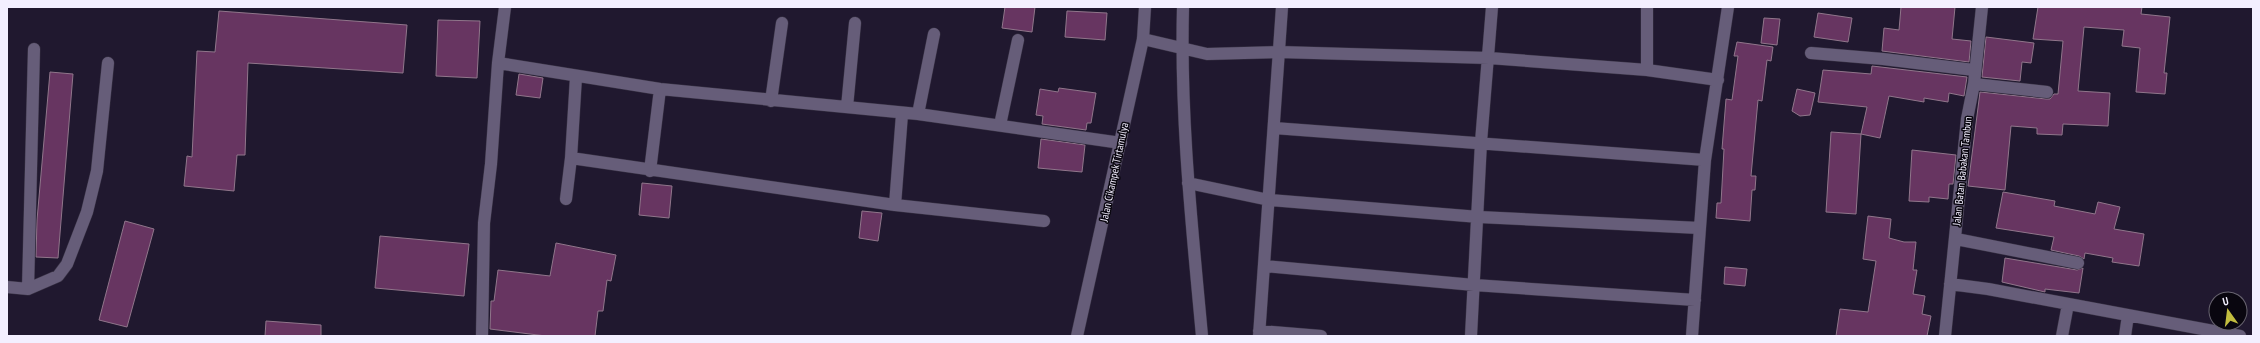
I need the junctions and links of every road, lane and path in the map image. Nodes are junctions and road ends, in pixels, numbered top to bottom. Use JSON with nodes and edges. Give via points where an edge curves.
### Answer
{"nodes":[{"id":1,"x":505,"y":7,"type":"edge"},
{"id":2,"x":1145,"y":7,"type":"edge"},
{"id":3,"x":1183,"y":7,"type":"edge"},
{"id":4,"x":1282,"y":7,"type":"edge"},
{"id":5,"x":1492,"y":7,"type":"edge"},
{"id":6,"x":1647,"y":7,"type":"edge"},
{"id":7,"x":1728,"y":7,"type":"edge"},
{"id":8,"x":1982,"y":7,"type":"edge"},
{"id":9,"x":782,"y":23,"type":"dead end"},
{"id":10,"x":855,"y":23,"type":"dead end"},
{"id":11,"x":934,"y":34,"type":"dead end"},
{"id":12,"x":1143,"y":39,"type":"junction"},
{"id":13,"x":1018,"y":40,"type":"dead end"},
{"id":14,"x":34,"y":49,"type":"dead end"},
{"id":15,"x":1182,"y":49,"type":"junction"},
{"id":16,"x":1279,"y":52,"type":"junction"},
{"id":17,"x":1811,"y":53,"type":"dead end"},
{"id":18,"x":1489,"y":58,"type":"junction"},
{"id":19,"x":108,"y":63,"type":"dead end"},
{"id":20,"x":498,"y":63,"type":"junction"},
{"id":21,"x":1647,"y":70,"type":"junction"},
{"id":22,"x":1974,"y":70,"type":"junction"},
{"id":23,"x":576,"y":77,"type":"junction"},
{"id":24,"x":1718,"y":80,"type":"junction"},
{"id":25,"x":1974,"y":84,"type":"junction"},
{"id":26,"x":660,"y":89,"type":"junction"},
{"id":27,"x":2047,"y":92,"type":"dead end"},
{"id":28,"x":771,"y":101,"type":"junction"},
{"id":29,"x":848,"y":107,"type":"junction"},
{"id":30,"x":902,"y":114,"type":"junction"},
{"id":31,"x":918,"y":114,"type":"junction"},
{"id":32,"x":1000,"y":125,"type":"junction"},
{"id":33,"x":1274,"y":128,"type":"junction"},
{"id":34,"x":1481,"y":142,"type":"junction"},
{"id":35,"x":1121,"y":143,"type":"junction"},
{"id":36,"x":572,"y":158,"type":"junction"},
{"id":37,"x":1705,"y":160,"type":"junction"},
{"id":38,"x":650,"y":171,"type":"junction"},
{"id":39,"x":1188,"y":183,"type":"junction"},
{"id":40,"x":566,"y":199,"type":"dead end"},
{"id":41,"x":1269,"y":200,"type":"junction"},
{"id":42,"x":895,"y":205,"type":"junction"},
{"id":43,"x":1479,"y":218,"type":"junction"},
{"id":44,"x":1044,"y":221,"type":"dead end"},
{"id":45,"x":1699,"y":228,"type":"junction"},
{"id":46,"x":1956,"y":239,"type":"junction"},
{"id":47,"x":2078,"y":263,"type":"dead end"},
{"id":48,"x":1264,"y":266,"type":"junction"},
{"id":49,"x":1950,"y":284,"type":"junction"},
{"id":50,"x":1474,"y":285,"type":"junction"},
{"id":51,"x":7,"y":287,"type":"edge"},
{"id":52,"x":28,"y":289,"type":"junction"},
{"id":53,"x":1695,"y":300,"type":"junction"},
{"id":54,"x":2068,"y":304,"type":"junction"},
{"id":55,"x":2128,"y":315,"type":"junction"},
{"id":56,"x":2199,"y":332,"type":"edge"},
{"id":57,"x":1259,"y":334,"type":"edge"},
{"id":58,"x":482,"y":336,"type":"edge"},
{"id":59,"x":1077,"y":336,"type":"edge"},
{"id":60,"x":1202,"y":336,"type":"edge"},
{"id":61,"x":1321,"y":336,"type":"edge"},
{"id":62,"x":1471,"y":336,"type":"edge"},
{"id":63,"x":1692,"y":336,"type":"edge"},
{"id":64,"x":1945,"y":336,"type":"edge"},
{"id":65,"x":2062,"y":336,"type":"edge"},
{"id":66,"x":2125,"y":336,"type":"edge"},
{"id":67,"x":2240,"y":336,"type":"edge"}],
"edges":[{"from":1,"to":20,"type":"street"},
{"from":2,"to":12,"type":"street","name":"Jalan Cikampek Tirtamulya"},
{"from":3,"to":15,"type":"street"},
{"from":4,"to":16,"type":"street"},
{"from":5,"to":18,"type":"street"},
{"from":6,"to":21,"type":"street"},
{"from":7,"to":24,"type":"street"},
{"from":8,"to":22,"type":"street","name":"Jalan Batan Babakan Tambun"},
{"from":9,"to":28,"type":"street"},
{"from":10,"to":29,"type":"street"},
{"from":11,"to":31,"type":"street"},
{"from":12,"to":15,"type":"street"},
{"from":12,"to":35,"type":"street","name":"Jalan Cikampek Tirtamulya"},
{"from":13,"to":32,"type":"street"},
{"from":14,"to":52,"type":"street"},
{"from":15,"to":16,"type":"street","via":[[1200,54],[1219,55]]},
{"from":15,"to":39,"type":"street"},
{"from":16,"to":18,"type":"street"},
{"from":16,"to":33,"type":"street"},
{"from":17,"to":22,"type":"street"},
{"from":18,"to":21,"type":"street"},
{"from":18,"to":34,"type":"street"},
{"from":19,"to":52,"type":"street","via":[[97,171],[87,212],[67,264],[58,276]]},
{"from":20,"to":23,"type":"street"},
{"from":20,"to":58,"type":"street","via":[[484,223]]},
{"from":21,"to":24,"type":"street"},
{"from":22,"to":25,"type":"street","name":"Jalan Batan Babakan Tambun"},
{"from":23,"to":26,"type":"street"},
{"from":23,"to":36,"type":"street"},
{"from":24,"to":37,"type":"street"},
{"from":25,"to":27,"type":"street"},
{"from":25,"to":46,"type":"street","name":"Jalan Batan Babakan Tambun","via":[[1967,119]]},
{"from":26,"to":28,"type":"street"},
{"from":26,"to":38,"type":"street"},
{"from":28,"to":29,"type":"street"},
{"from":29,"to":30,"type":"street"},
{"from":30,"to":31,"type":"street"},
{"from":30,"to":42,"type":"street"},
{"from":31,"to":32,"type":"street"},
{"from":32,"to":35,"type":"street"},
{"from":33,"to":34,"type":"street"},
{"from":33,"to":41,"type":"street"},
{"from":34,"to":37,"type":"street"},
{"from":34,"to":43,"type":"street"},
{"from":35,"to":59,"type":"street","name":"Jalan Cikampek Tirtamulya"},
{"from":36,"to":38,"type":"street"},
{"from":36,"to":40,"type":"street"},
{"from":37,"to":45,"type":"street"},
{"from":38,"to":42,"type":"street"},
{"from":39,"to":41,"type":"street"},
{"from":39,"to":60,"type":"street"},
{"from":41,"to":43,"type":"street"},
{"from":41,"to":48,"type":"street"},
{"from":42,"to":44,"type":"street"},
{"from":43,"to":45,"type":"street"},
{"from":43,"to":50,"type":"street"},
{"from":45,"to":53,"type":"street"},
{"from":46,"to":47,"type":"street"},
{"from":46,"to":49,"type":"street","name":"Jalan Batan Babakan Tambun"},
{"from":48,"to":50,"type":"street"},
{"from":48,"to":57,"type":"street"},
{"from":49,"to":54,"type":"street"},
{"from":49,"to":64,"type":"street","name":"Jalan Batan Babakan Tambun"},
{"from":50,"to":53,"type":"street"},
{"from":50,"to":62,"type":"street"},
{"from":51,"to":52,"type":"street"},
{"from":53,"to":63,"type":"street"},
{"from":54,"to":55,"type":"street"},
{"from":54,"to":65,"type":"street"},
{"from":55,"to":56,"type":"street"},
{"from":55,"to":66,"type":"street"},
{"from":56,"to":67,"type":"street"},
{"from":57,"to":61,"type":"street"}]}
